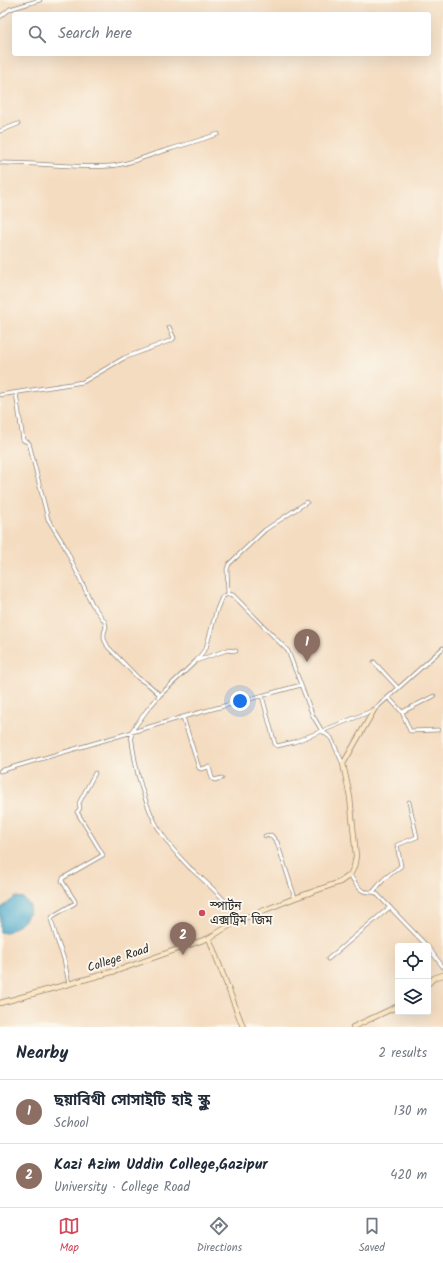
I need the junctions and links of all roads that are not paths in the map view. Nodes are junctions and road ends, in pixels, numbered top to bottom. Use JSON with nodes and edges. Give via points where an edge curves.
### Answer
{"nodes":[{"id":1,"x":40,"y":0,"type":"edge"},
{"id":2,"x":0,"y":17,"type":"edge"},
{"id":3,"x":18,"y":124,"type":"dead end"},
{"id":4,"x":0,"y":131,"type":"edge"},
{"id":5,"x":218,"y":134,"type":"dead end"},
{"id":6,"x":0,"y":163,"type":"edge"},
{"id":7,"x":169,"y":327,"type":"dead end"},
{"id":8,"x":16,"y":393,"type":"junction"},
{"id":9,"x":0,"y":395,"type":"edge"},
{"id":10,"x":307,"y":502,"type":"dead end"},
{"id":11,"x":228,"y":594,"type":"junction"},
{"id":12,"x":443,"y":648,"type":"edge"},
{"id":13,"x":236,"y":651,"type":"dead end"},
{"id":14,"x":196,"y":661,"type":"junction"},
{"id":15,"x":374,"y":662,"type":"dead end"},
{"id":16,"x":301,"y":685,"type":"junction"},
{"id":17,"x":398,"y":688,"type":"junction"},
{"id":18,"x":160,"y":695,"type":"junction"},
{"id":19,"x":262,"y":696,"type":"junction"},
{"id":20,"x":434,"y":696,"type":"dead end"},
{"id":21,"x":388,"y":697,"type":"junction"},
{"id":22,"x":374,"y":710,"type":"junction"},
{"id":23,"x":402,"y":712,"type":"junction"},
{"id":24,"x":183,"y":717,"type":"junction"},
{"id":25,"x":438,"y":730,"type":"dead end"},
{"id":26,"x":322,"y":731,"type":"junction"},
{"id":27,"x":131,"y":732,"type":"junction"},
{"id":28,"x":342,"y":764,"type":"junction"},
{"id":29,"x":0,"y":771,"type":"edge"},
{"id":30,"x":95,"y":773,"type":"dead end"},
{"id":31,"x":222,"y":778,"type":"dead end"},
{"id":32,"x":409,"y":802,"type":"dead end"},
{"id":33,"x":265,"y":836,"type":"dead end"},
{"id":34,"x":350,"y":875,"type":"junction"},
{"id":35,"x":373,"y":892,"type":"junction"},
{"id":36,"x":295,"y":898,"type":"junction"},
{"id":37,"x":390,"y":907,"type":"junction"},
{"id":38,"x":237,"y":921,"type":"junction"},
{"id":39,"x":209,"y":938,"type":"junction"},
{"id":40,"x":425,"y":943,"type":"edge"},
{"id":41,"x":431,"y":950,"type":"edge"},
{"id":42,"x":328,"y":959,"type":"dead end"},
{"id":43,"x":443,"y":967,"type":"edge"},
{"id":44,"x":443,"y":975,"type":"edge"},
{"id":45,"x":431,"y":981,"type":"edge"},
{"id":46,"x":69,"y":984,"type":"junction"},
{"id":47,"x":0,"y":1003,"type":"edge"},
{"id":48,"x":395,"y":1007,"type":"edge"},
{"id":49,"x":243,"y":1027,"type":"edge"},
{"id":50,"x":353,"y":1027,"type":"edge"}],
"edges":[{"from":1,"to":2,"type":"street","via":[[10,9]]},
{"from":3,"to":4,"type":"street"},
{"from":5,"to":6,"type":"street","via":[[111,166]]},
{"from":7,"to":8,"type":"street","via":[[174,338],[172,340],[124,358],[83,382]]},
{"from":8,"to":9,"type":"street"},
{"from":8,"to":18,"type":"street","via":[[23,440],[31,446],[34,468],[48,519],[64,545],[92,604],[105,622],[104,639],[108,647],[138,678]]},
{"from":10,"to":11,"type":"street","via":[[265,530],[229,564]]},
{"from":11,"to":14,"type":"street","via":[[222,597],[206,648]]},
{"from":11,"to":16,"type":"street","via":[[233,595],[288,651]]},
{"from":12,"to":17,"type":"street"},
{"from":13,"to":14,"type":"street","via":[[227,650]]},
{"from":14,"to":18,"type":"street"},
{"from":15,"to":17,"type":"street"},
{"from":16,"to":19,"type":"street"},
{"from":16,"to":26,"type":"street"},
{"from":17,"to":21,"type":"street"},
{"from":18,"to":27,"type":"street"},
{"from":19,"to":24,"type":"street"},
{"from":19,"to":26,"type":"street","via":[[277,746]]},
{"from":20,"to":23,"type":"street"},
{"from":21,"to":22,"type":"street"},
{"from":21,"to":23,"type":"street"},
{"from":22,"to":26,"type":"street"},
{"from":22,"to":28,"type":"main road"},
{"from":23,"to":25,"type":"street","via":[[410,731]]},
{"from":24,"to":27,"type":"street"},
{"from":24,"to":31,"type":"street","via":[[199,768],[209,768],[214,780]]},
{"from":26,"to":28,"type":"street","via":[[331,738]]},
{"from":27,"to":29,"type":"street"},
{"from":27,"to":38,"type":"street","via":[[134,760],[144,797],[156,825],[178,856],[230,906],[237,916]]},
{"from":28,"to":34,"type":"main road","via":[[350,797],[356,856]]},
{"from":30,"to":46,"type":"street","via":[[77,812],[103,855],[63,878],[62,881],[75,903],[51,919]]},
{"from":32,"to":35,"type":"street","via":[[417,837],[397,845],[401,866],[384,879]]},
{"from":33,"to":36,"type":"street","via":[[271,835],[276,842]]},
{"from":34,"to":35,"type":"street","via":[[360,889]]},
{"from":34,"to":36,"type":"main road","name":"College Road","via":[[340,882]]},
{"from":35,"to":37,"type":"street"},
{"from":36,"to":38,"type":"main road","name":"College Road"},
{"from":37,"to":40,"type":"street"},
{"from":37,"to":42,"type":"street"},
{"from":38,"to":39,"type":"main road","name":"College Road"},
{"from":39,"to":46,"type":"main road","name":"College Road","via":[[119,970]]},
{"from":39,"to":49,"type":"main road"},
{"from":41,"to":43,"type":"street"},
{"from":44,"to":45,"type":"main road"},
{"from":46,"to":47,"type":"main road","name":"College Road"},
{"from":48,"to":50,"type":"main road"}]}
